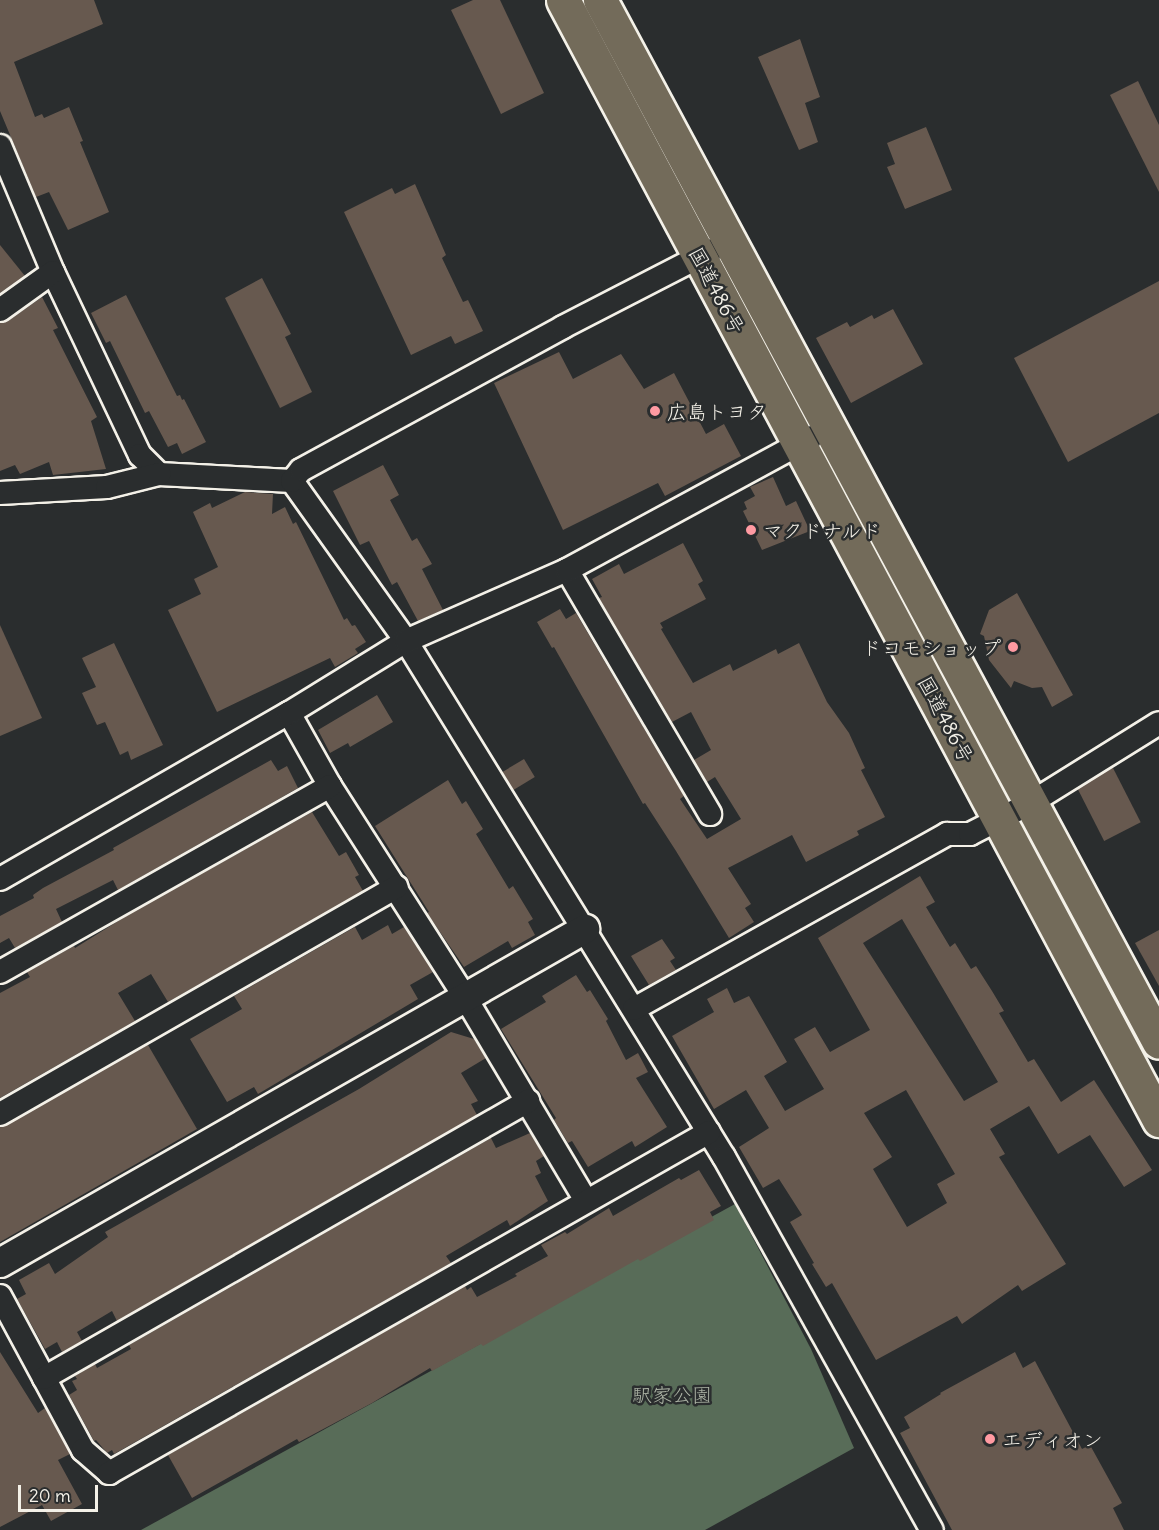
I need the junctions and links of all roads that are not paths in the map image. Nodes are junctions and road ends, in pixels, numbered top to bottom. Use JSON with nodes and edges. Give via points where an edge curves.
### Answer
{"nodes":[{"id":1,"x":563,"y":0,"type":"edge"},
{"id":2,"x":600,"y":0,"type":"edge"},
{"id":3,"x":0,"y":146,"type":"edge"},
{"id":4,"x":729,"y":242,"type":"junction"},
{"id":5,"x":699,"y":257,"type":"junction"},
{"id":6,"x":53,"y":272,"type":"junction"},
{"id":7,"x":0,"y":310,"type":"edge"},
{"id":8,"x":828,"y":427,"type":"junction"},
{"id":9,"x":800,"y":445,"type":"junction"},
{"id":10,"x":159,"y":474,"type":"junction"},
{"id":11,"x":292,"y":481,"type":"junction"},
{"id":12,"x":0,"y":493,"type":"edge"},
{"id":13,"x":567,"y":570,"type":"junction"},
{"id":14,"x":406,"y":641,"type":"junction"},
{"id":15,"x":289,"y":713,"type":"junction"},
{"id":16,"x":1159,"y":723,"type":"edge"},
{"id":17,"x":330,"y":786,"type":"junction"},
{"id":18,"x":1029,"y":804,"type":"junction"},
{"id":19,"x":710,"y":813,"type":"dead end"},
{"id":20,"x":999,"y":819,"type":"junction"},
{"id":21,"x":0,"y":879,"type":"edge"},
{"id":22,"x":397,"y":887,"type":"junction"},
{"id":23,"x":585,"y":928,"type":"junction"},
{"id":24,"x":0,"y":972,"type":"edge"},
{"id":25,"x":465,"y":997,"type":"junction"},
{"id":26,"x":634,"y":1010,"type":"junction"},
{"id":27,"x":1159,"y":1042,"type":"edge"},
{"id":28,"x":528,"y":1101,"type":"junction"},
{"id":29,"x":0,"y":1114,"type":"edge"},
{"id":30,"x":1159,"y":1120,"type":"edge"},
{"id":31,"x":709,"y":1132,"type":"junction"},
{"id":32,"x":586,"y":1201,"type":"junction"},
{"id":33,"x":0,"y":1263,"type":"edge"},
{"id":34,"x":0,"y":1296,"type":"edge"},
{"id":35,"x":44,"y":1378,"type":"junction"},
{"id":36,"x":932,"y":1530,"type":"edge"}],
"edges":[{"from":1,"to":5,"type":"highway","name":"国道486号"},
{"from":2,"to":4,"type":"highway","name":"国道486号"},
{"from":3,"to":6,"type":"street"},
{"from":4,"to":5,"type":"street"},
{"from":4,"to":8,"type":"highway","name":"国道486号"},
{"from":5,"to":9,"type":"highway","name":"国道486号"},
{"from":5,"to":11,"type":"street","via":[[301,470]]},
{"from":6,"to":7,"type":"street"},
{"from":6,"to":10,"type":"street","via":[[140,455]]},
{"from":8,"to":9,"type":"street"},
{"from":8,"to":18,"type":"highway","name":"国道486号"},
{"from":9,"to":13,"type":"street"},
{"from":9,"to":20,"type":"highway","name":"国道486号"},
{"from":10,"to":11,"type":"street"},
{"from":10,"to":12,"type":"street","via":[[107,487]]},
{"from":11,"to":14,"type":"street"},
{"from":13,"to":14,"type":"street"},
{"from":13,"to":19,"type":"street"},
{"from":14,"to":15,"type":"street"},
{"from":14,"to":23,"type":"street"},
{"from":15,"to":17,"type":"street"},
{"from":15,"to":21,"type":"street"},
{"from":16,"to":18,"type":"street"},
{"from":17,"to":22,"type":"street"},
{"from":17,"to":24,"type":"street"},
{"from":18,"to":20,"type":"street"},
{"from":18,"to":27,"type":"highway","name":"国道486号"},
{"from":20,"to":26,"type":"street","via":[[970,834],[947,834]]},
{"from":20,"to":30,"type":"highway","name":"国道486号"},
{"from":22,"to":25,"type":"street"},
{"from":22,"to":29,"type":"street"},
{"from":23,"to":25,"type":"street"},
{"from":23,"to":26,"type":"street"},
{"from":25,"to":28,"type":"street"},
{"from":25,"to":33,"type":"street"},
{"from":26,"to":31,"type":"street"},
{"from":28,"to":32,"type":"street"},
{"from":28,"to":35,"type":"street"},
{"from":31,"to":32,"type":"street"},
{"from":31,"to":36,"type":"street"},
{"from":32,"to":35,"type":"street","via":[[109,1473],[83,1450]]},
{"from":34,"to":35,"type":"street"}]}
